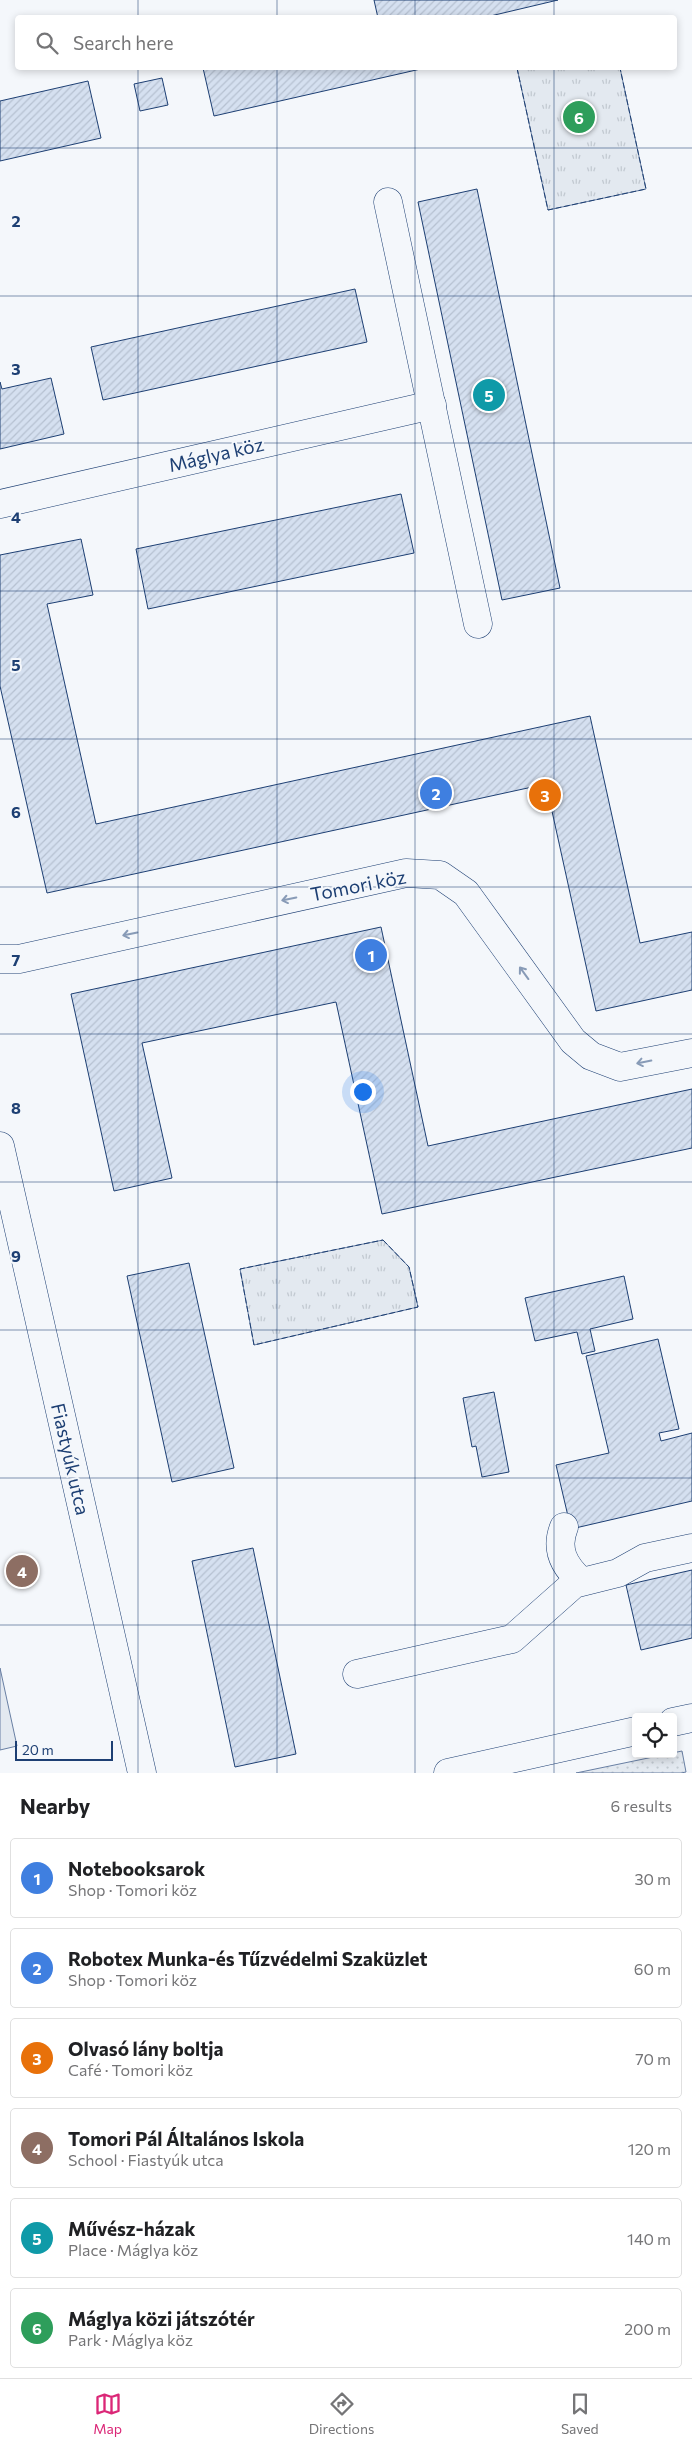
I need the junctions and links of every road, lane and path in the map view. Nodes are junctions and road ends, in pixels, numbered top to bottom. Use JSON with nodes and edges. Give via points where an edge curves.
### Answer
{"nodes":[{"id":1,"x":388,"y":202,"type":"dead end"},
{"id":2,"x":432,"y":405,"type":"junction"},
{"id":3,"x":0,"y":504,"type":"edge"},
{"id":4,"x":478,"y":624,"type":"dead end"},
{"id":5,"x":0,"y":959,"type":"edge"},
{"id":6,"x":692,"y":1053,"type":"edge"},
{"id":7,"x":0,"y":1146,"type":"edge"},
{"id":8,"x":564,"y":1527,"type":"dead end"},
{"id":9,"x":692,"y":1548,"type":"edge"},
{"id":10,"x":580,"y":1581,"type":"junction"},
{"id":11,"x":357,"y":1674,"type":"dead end"},
{"id":12,"x":692,"y":1718,"type":"edge"},
{"id":13,"x":677,"y":1721,"type":"edge"},
{"id":14,"x":632,"y":1732,"type":"edge"},
{"id":15,"x":142,"y":1773,"type":"edge"},
{"id":16,"x":448,"y":1773,"type":"edge"}],
"edges":[{"from":1,"to":2,"type":"street"},
{"from":2,"to":3,"type":"street","name":"Máglya köz"},
{"from":2,"to":4,"type":"street"},
{"from":6,"to":5,"type":"street","name":"Tomori köz","one_way":true,"via":[[620,1067],[591,1056],[573,1041],[466,893],[440,875],[406,873],[19,959]]},
{"from":7,"to":15,"type":"street","name":"Fiastyúk utca"},
{"from":8,"to":10,"type":"street","via":[[559,1539],[562,1556]]},
{"from":9,"to":10,"type":"street","via":[[645,1558],[618,1573]]},
{"from":10,"to":11,"type":"street","via":[[512,1638]]},
{"from":12,"to":13,"type":"street"},
{"from":14,"to":16,"type":"street"}]}
